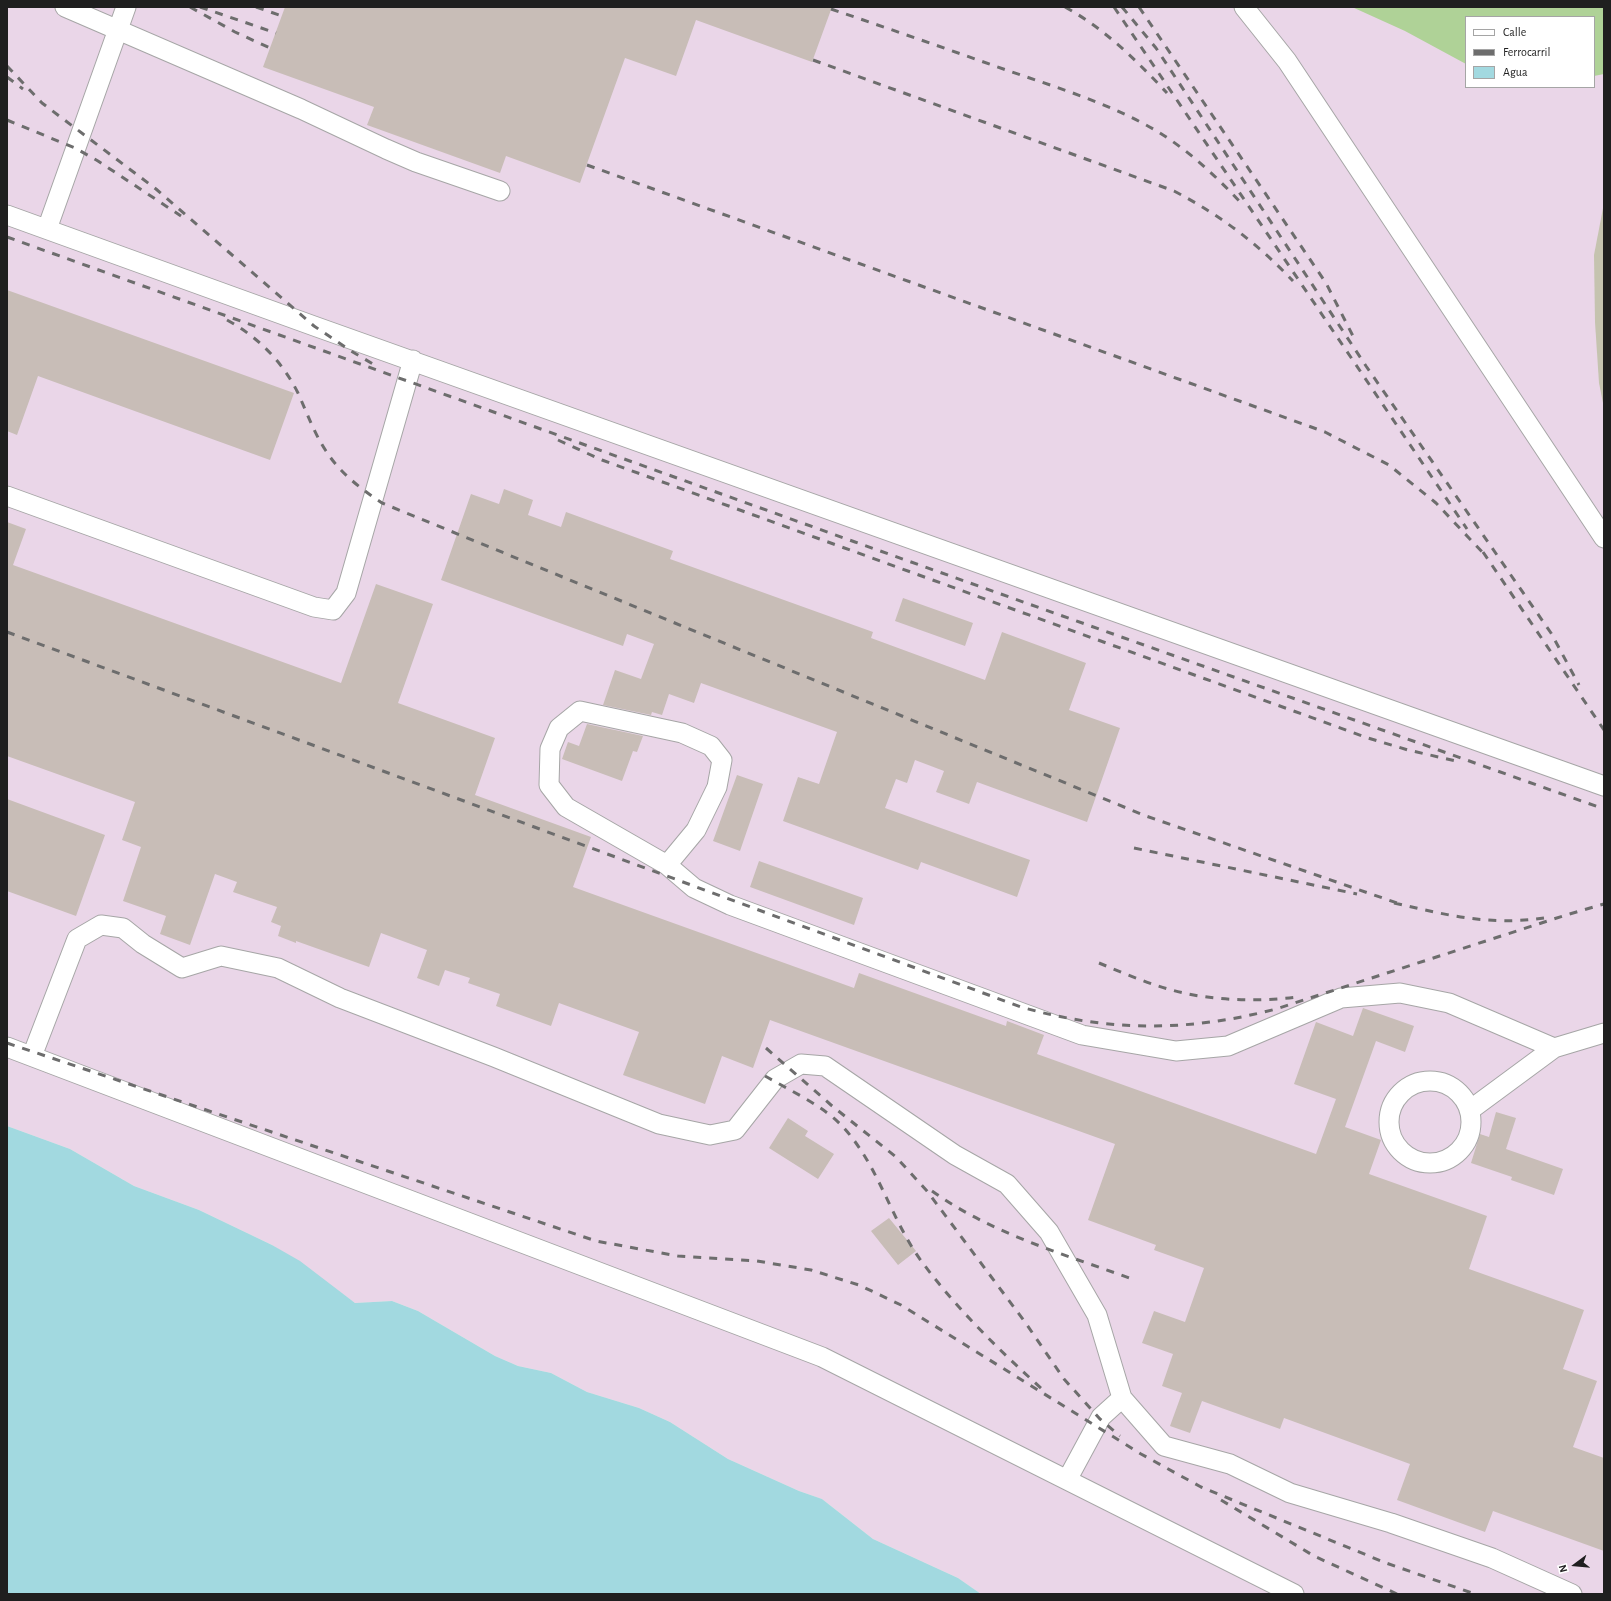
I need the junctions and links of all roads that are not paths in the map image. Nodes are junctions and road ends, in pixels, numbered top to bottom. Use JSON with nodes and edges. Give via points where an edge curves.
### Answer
{"nodes":[{"id":1,"x":65,"y":7,"type":"edge"},
{"id":2,"x":126,"y":7,"type":"edge"},
{"id":3,"x":1244,"y":7,"type":"edge"},
{"id":4,"x":118,"y":28,"type":"junction"},
{"id":5,"x":500,"y":191,"type":"dead end"},
{"id":6,"x":7,"y":215,"type":"edge"},
{"id":7,"x":47,"y":229,"type":"junction"},
{"id":8,"x":413,"y":360,"type":"junction"},
{"id":9,"x":7,"y":496,"type":"edge"},
{"id":10,"x":1604,"y":538,"type":"edge"},
{"id":11,"x":1604,"y":786,"type":"edge"},
{"id":12,"x":667,"y":865,"type":"junction"},
{"id":13,"x":1604,"y":1033,"type":"edge"},
{"id":14,"x":7,"y":1047,"type":"edge"},
{"id":15,"x":1554,"y":1048,"type":"junction"},
{"id":16,"x":32,"y":1056,"type":"junction"},
{"id":17,"x":1470,"y":1110,"type":"junction"},
{"id":18,"x":1122,"y":1398,"type":"junction"},
{"id":19,"x":1067,"y":1480,"type":"junction"},
{"id":20,"x":1294,"y":1594,"type":"edge"},
{"id":21,"x":1572,"y":1594,"type":"edge"}],
"edges":[{"from":1,"to":4,"type":"lane"},
{"from":2,"to":4,"type":"lane"},
{"from":3,"to":10,"type":"lane","via":[[1287,61]]},
{"from":4,"to":5,"type":"lane","via":[[301,108],[392,152]]},
{"from":4,"to":7,"type":"lane"},
{"from":6,"to":7,"type":"lane"},
{"from":7,"to":8,"type":"lane"},
{"from":8,"to":9,"type":"lane","via":[[346,593],[333,610],[314,607]]},
{"from":8,"to":11,"type":"lane"},
{"from":12,"to":12,"type":"lane","via":[[696,830],[717,787],[722,760],[711,746],[682,733],[580,711],[559,728],[550,749],[549,785],[566,807]]},
{"from":12,"to":15,"type":"lane","via":[[694,888],[730,905],[1082,1035],[1176,1051],[1228,1046],[1341,998],[1400,993],[1449,1003]]},
{"from":13,"to":15,"type":"lane"},
{"from":14,"to":16,"type":"lane"},
{"from":15,"to":17,"type":"lane"},
{"from":16,"to":18,"type":"lane","via":[[77,939],[101,925],[123,928],[143,944],[182,968],[221,956],[278,968],[340,998],[659,1124],[710,1135],[735,1130],[775,1079],[801,1064],[825,1066],[955,1155],[1007,1184],[1049,1232],[1097,1315]]},
{"from":16,"to":19,"type":"lane","via":[[822,1357]]},
{"from":17,"to":17,"type":"lane","via":[[1463,1096],[1451,1086],[1437,1081],[1422,1081],[1408,1087],[1397,1098],[1391,1111],[1390,1126],[1394,1141],[1404,1153],[1416,1161],[1431,1163],[1446,1160],[1459,1152],[1468,1139],[1471,1125]]},
{"from":18,"to":19,"type":"lane","via":[[1100,1417]]},
{"from":18,"to":21,"type":"lane","via":[[1164,1446],[1230,1464],[1290,1493],[1391,1523],[1492,1558]]},
{"from":19,"to":20,"type":"lane"}]}
